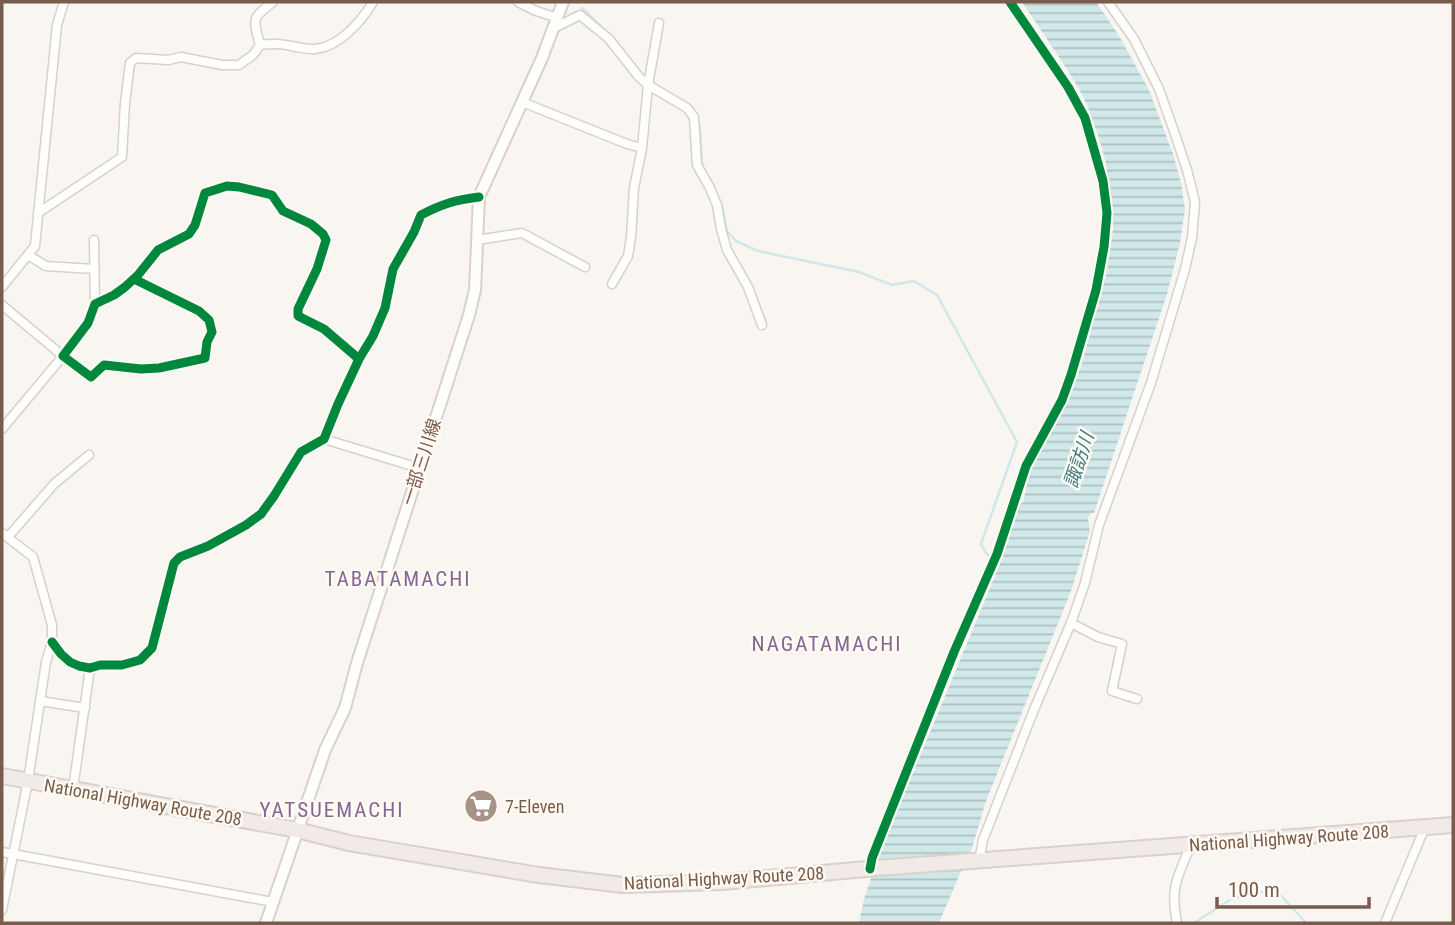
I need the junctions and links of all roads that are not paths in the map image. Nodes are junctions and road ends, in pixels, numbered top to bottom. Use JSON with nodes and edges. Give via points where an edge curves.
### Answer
{"nodes":[{"id":1,"x":64,"y":2,"type":"edge"},
{"id":2,"x":273,"y":2,"type":"edge"},
{"id":3,"x":373,"y":2,"type":"edge"},
{"id":4,"x":518,"y":2,"type":"edge"},
{"id":5,"x":563,"y":2,"type":"edge"},
{"id":6,"x":1010,"y":2,"type":"edge"},
{"id":7,"x":1108,"y":2,"type":"edge"},
{"id":8,"x":556,"y":23,"type":"junction"},
{"id":9,"x":659,"y":23,"type":"dead end"},
{"id":10,"x":260,"y":45,"type":"junction"},
{"id":11,"x":648,"y":85,"type":"junction"},
{"id":12,"x":522,"y":102,"type":"junction"},
{"id":13,"x":642,"y":148,"type":"junction"},
{"id":14,"x":479,"y":197,"type":"junction"},
{"id":15,"x":38,"y":214,"type":"junction"},
{"id":16,"x":94,"y":240,"type":"dead end"},
{"id":17,"x":477,"y":240,"type":"junction"},
{"id":18,"x":28,"y":255,"type":"junction"},
{"id":19,"x":585,"y":267,"type":"dead end"},
{"id":20,"x":94,"y":269,"type":"junction"},
{"id":21,"x":134,"y":279,"type":"junction"},
{"id":22,"x":612,"y":284,"type":"dead end"},
{"id":23,"x":2,"y":287,"type":"edge"},
{"id":24,"x":2,"y":304,"type":"edge"},
{"id":25,"x":95,"y":304,"type":"junction"},
{"id":26,"x":762,"y":325,"type":"dead end"},
{"id":27,"x":63,"y":356,"type":"junction"},
{"id":28,"x":359,"y":359,"type":"junction"},
{"id":29,"x":2,"y":429,"type":"edge"},
{"id":30,"x":324,"y":439,"type":"junction"},
{"id":31,"x":89,"y":455,"type":"dead end"},
{"id":32,"x":419,"y":468,"type":"junction"},
{"id":33,"x":5,"y":535,"type":"edge"},
{"id":34,"x":1071,"y":623,"type":"junction"},
{"id":35,"x":52,"y":642,"type":"junction"},
{"id":36,"x":90,"y":668,"type":"junction"},
{"id":37,"x":1137,"y":699,"type":"dead end"},
{"id":38,"x":40,"y":701,"type":"junction"},
{"id":39,"x":85,"y":708,"type":"junction"},
{"id":40,"x":2,"y":776,"type":"edge"},
{"id":41,"x":28,"y":781,"type":"junction"},
{"id":42,"x":73,"y":789,"type":"junction"},
{"id":43,"x":1453,"y":825,"type":"edge"},
{"id":44,"x":1425,"y":827,"type":"junction"},
{"id":45,"x":297,"y":831,"type":"junction"},
{"id":46,"x":1191,"y":845,"type":"junction"},
{"id":47,"x":2,"y":852,"type":"edge"},
{"id":48,"x":12,"y":854,"type":"junction"},
{"id":49,"x":972,"y":862,"type":"junction"},
{"id":50,"x":874,"y":869,"type":"junction"},
{"id":51,"x":273,"y":902,"type":"junction"},
{"id":52,"x":2,"y":910,"type":"edge"},
{"id":53,"x":267,"y":923,"type":"edge"},
{"id":54,"x":1177,"y":923,"type":"edge"},
{"id":55,"x":1385,"y":923,"type":"edge"}],
"edges":[{"from":1,"to":15,"type":"street","via":[[57,25]]},
{"from":2,"to":10,"type":"street","via":[[258,14],[255,25]]},
{"from":3,"to":10,"type":"street","via":[[351,29],[327,47]]},
{"from":4,"to":8,"type":"street"},
{"from":5,"to":8,"type":"main road","name":"一部三川線"},
{"from":6,"to":50,"type":"street","via":[[1085,118],[1103,181],[1107,213],[1104,247],[1096,290],[1062,400],[1026,466],[997,554],[872,858]]},
{"from":7,"to":34,"type":"street","via":[[1134,39],[1159,89],[1195,202],[1185,269]]},
{"from":8,"to":11,"type":"street","via":[[580,15],[609,38]]},
{"from":8,"to":12,"type":"main road","name":"一部三川線"},
{"from":9,"to":11,"type":"street"},
{"from":10,"to":15,"type":"street","via":[[239,65],[181,57],[136,58],[130,63],[122,157]]},
{"from":11,"to":13,"type":"street"},
{"from":11,"to":26,"type":"street","via":[[694,117],[697,165],[717,205],[727,250]]},
{"from":12,"to":13,"type":"street"},
{"from":12,"to":14,"type":"main road","name":"一部三川線"},
{"from":13,"to":22,"type":"street","via":[[628,256]]},
{"from":14,"to":17,"type":"main road","name":"一部三川線"},
{"from":14,"to":28,"type":"street","via":[[455,200],[421,215],[393,269],[385,308]]},
{"from":15,"to":18,"type":"street","via":[[35,246]]},
{"from":16,"to":20,"type":"street"},
{"from":17,"to":19,"type":"street","via":[[522,233]]},
{"from":17,"to":32,"type":"main road","name":"一部三川線","via":[[469,315]]},
{"from":18,"to":20,"type":"street","via":[[46,266]]},
{"from":18,"to":23,"type":"street"},
{"from":20,"to":25,"type":"street"},
{"from":21,"to":25,"type":"street"},
{"from":21,"to":27,"type":"street","via":[[209,320],[212,332],[205,358],[159,368],[104,365],[90,377]]},
{"from":21,"to":28,"type":"street","via":[[158,250],[189,234],[205,193],[227,186],[272,195],[283,211],[312,224],[326,240],[298,316],[324,329]]},
{"from":24,"to":27,"type":"street"},
{"from":25,"to":27,"type":"street","via":[[88,323]]},
{"from":27,"to":29,"type":"street"},
{"from":28,"to":30,"type":"street"},
{"from":30,"to":32,"type":"street"},
{"from":30,"to":36,"type":"street","via":[[301,452],[261,514],[174,563],[152,648],[140,660]]},
{"from":31,"to":33,"type":"street"},
{"from":32,"to":45,"type":"main road","name":"一部三川線","via":[[345,708]]},
{"from":33,"to":35,"type":"street","via":[[33,557],[52,625]]},
{"from":34,"to":37,"type":"street","via":[[1122,644],[1112,691]]},
{"from":34,"to":49,"type":"street"},
{"from":35,"to":36,"type":"street","via":[[70,662]]},
{"from":35,"to":38,"type":"street"},
{"from":36,"to":39,"type":"street"},
{"from":38,"to":39,"type":"street"},
{"from":38,"to":41,"type":"street"},
{"from":39,"to":42,"type":"street"},
{"from":40,"to":41,"type":"highway","name":"National Highway Route 208"},
{"from":41,"to":42,"type":"highway","name":"National Highway Route 208"},
{"from":41,"to":48,"type":"street"},
{"from":42,"to":45,"type":"highway","name":"National Highway Route 208"},
{"from":43,"to":44,"type":"highway","name":"National Highway Route 208"},
{"from":44,"to":46,"type":"highway","name":"National Highway Route 208"},
{"from":44,"to":55,"type":"street"},
{"from":45,"to":50,"type":"highway","name":"National Highway Route 208","via":[[539,876],[623,885]]},
{"from":45,"to":51,"type":"main road","name":"一部三川線"},
{"from":46,"to":49,"type":"highway","name":"National Highway Route 208"},
{"from":46,"to":54,"type":"street","via":[[1175,882]]},
{"from":47,"to":48,"type":"street"},
{"from":48,"to":51,"type":"street"},
{"from":48,"to":52,"type":"street"},
{"from":49,"to":50,"type":"highway","name":"National Highway Route 208"},
{"from":51,"to":53,"type":"main road","name":"一部三川線"}]}
